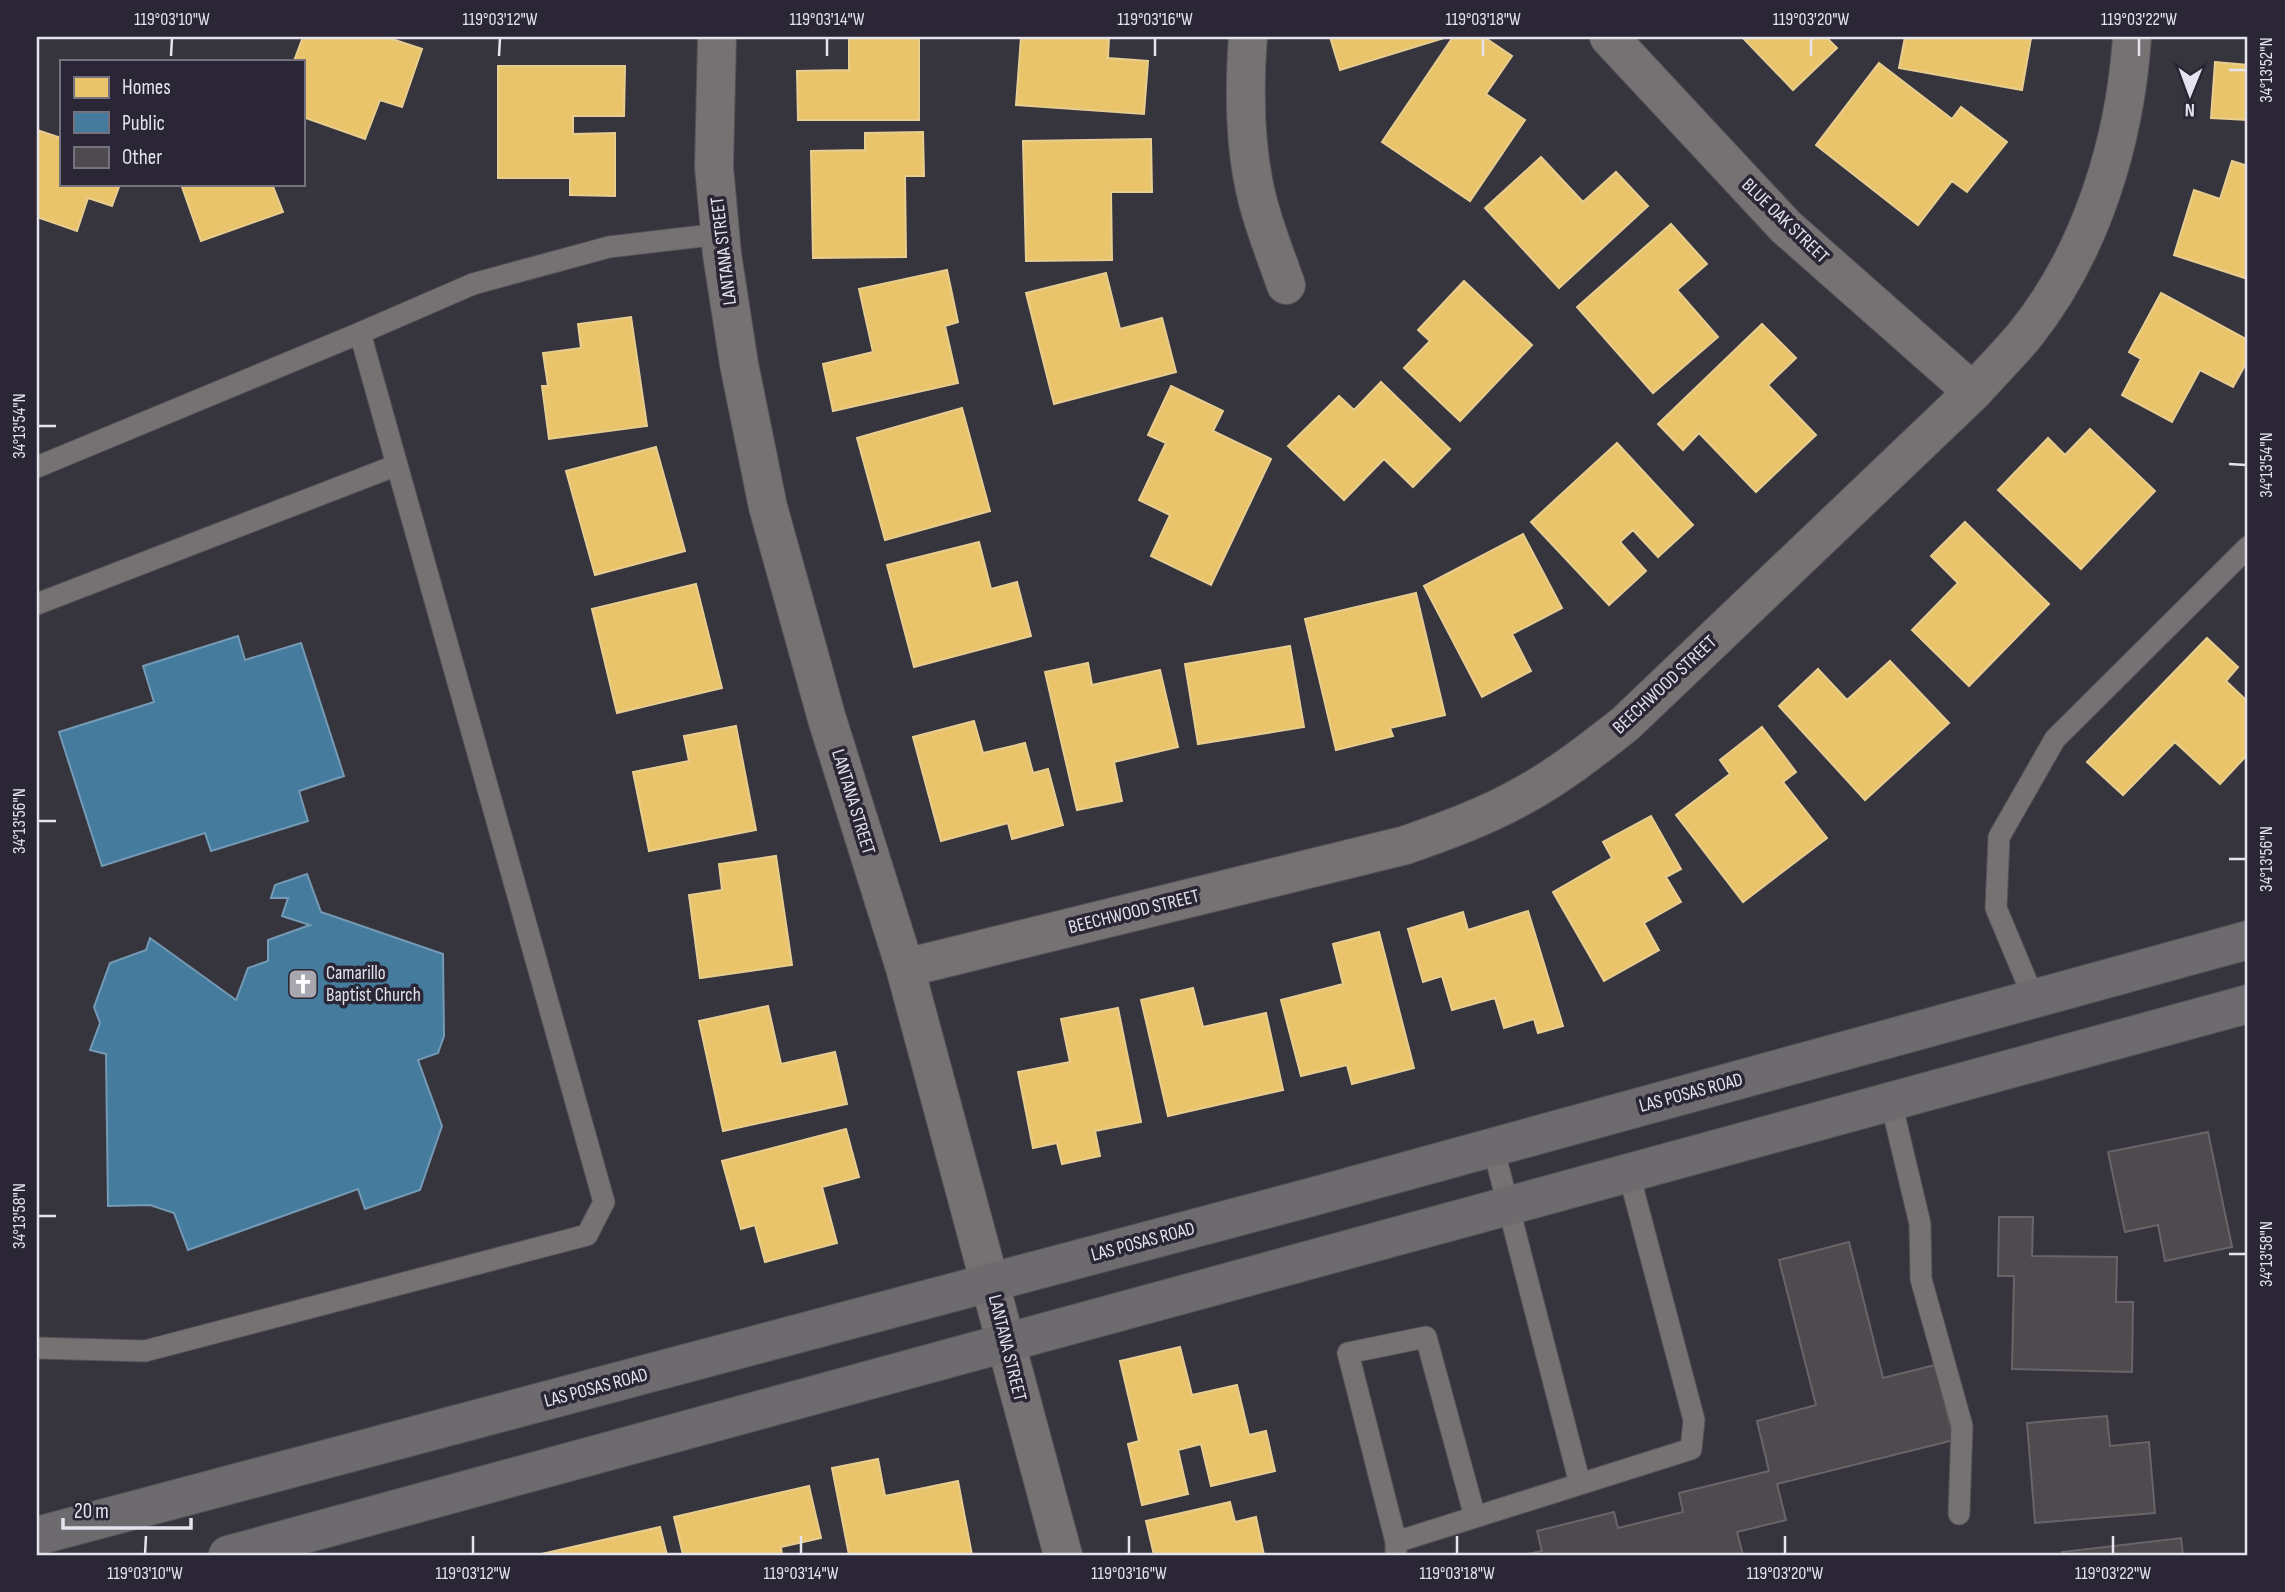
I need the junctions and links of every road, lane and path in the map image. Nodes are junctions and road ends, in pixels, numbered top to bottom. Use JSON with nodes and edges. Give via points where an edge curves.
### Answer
{"nodes":[{"id":1,"x":717,"y":37,"type":"edge"},
{"id":2,"x":1248,"y":37,"type":"edge"},
{"id":3,"x":1609,"y":37,"type":"edge"},
{"id":4,"x":2132,"y":37,"type":"edge"},
{"id":5,"x":720,"y":234,"type":"junction"},
{"id":6,"x":1286,"y":285,"type":"dead end"},
{"id":7,"x":360,"y":333,"type":"junction"},
{"id":8,"x":1973,"y":392,"type":"junction"},
{"id":9,"x":397,"y":465,"type":"junction"},
{"id":10,"x":37,"y":467,"type":"edge"},
{"id":11,"x":2248,"y":547,"type":"edge"},
{"id":12,"x":37,"y":604,"type":"edge"},
{"id":13,"x":2248,"y":940,"type":"edge"},
{"id":14,"x":905,"y":968,"type":"junction"},
{"id":15,"x":2034,"y":999,"type":"junction"},
{"id":16,"x":2248,"y":1004,"type":"edge"},
{"id":17,"x":1891,"y":1102,"type":"junction"},
{"id":18,"x":1493,"y":1147,"type":"junction"},
{"id":19,"x":1629,"y":1174,"type":"junction"},
{"id":20,"x":1508,"y":1207,"type":"junction"},
{"id":21,"x":991,"y":1283,"type":"junction"},
{"id":22,"x":1004,"y":1343,"type":"junction"},
{"id":23,"x":37,"y":1348,"type":"edge"},
{"id":24,"x":1580,"y":1484,"type":"junction"},
{"id":25,"x":1959,"y":1514,"type":"dead end"},
{"id":26,"x":1475,"y":1517,"type":"junction"},
{"id":27,"x":37,"y":1536,"type":"edge"},
{"id":28,"x":1396,"y":1548,"type":"edge"},
{"id":29,"x":228,"y":1555,"type":"edge"},
{"id":30,"x":1063,"y":1555,"type":"edge"}],
"edges":[{"from":1,"to":5,"type":"street","name":"LANTANA STREET","via":[[714,167]]},
{"from":2,"to":6,"type":"street","via":[[1247,135],[1257,198]]},
{"from":3,"to":8,"type":"street","name":"BLUE OAK STREET","via":[[1786,227]]},
{"from":4,"to":8,"type":"street","name":"BEECHWOOD STREET","via":[[2120,130],[2083,237],[2057,288],[2025,335]]},
{"from":5,"to":7,"type":"lane","via":[[609,247],[473,284]]},
{"from":5,"to":14,"type":"street","name":"LANTANA STREET","via":[[739,364],[768,507],[827,719]]},
{"from":7,"to":9,"type":"lane"},
{"from":7,"to":10,"type":"lane"},
{"from":8,"to":14,"type":"street","name":"BEECHWOOD STREET","via":[[1625,724],[1522,796],[1465,824],[1406,845]]},
{"from":9,"to":12,"type":"lane"},
{"from":9,"to":23,"type":"lane","via":[[604,1202],[586,1235],[145,1351]]},
{"from":11,"to":15,"type":"lane","via":[[2055,739],[1999,836],[1996,908]]},
{"from":13,"to":15,"type":"main road","name":"LAS POSAS ROAD"},
{"from":14,"to":21,"type":"street","name":"LANTANA STREET"},
{"from":15,"to":18,"type":"main road","name":"LAS POSAS ROAD"},
{"from":16,"to":17,"type":"main road"},
{"from":17,"to":19,"type":"main road"},
{"from":17,"to":25,"type":"lane","via":[[1920,1224],[1921,1279],[1962,1426]]},
{"from":18,"to":20,"type":"lane"},
{"from":18,"to":21,"type":"main road","name":"LAS POSAS ROAD"},
{"from":19,"to":20,"type":"main road"},
{"from":19,"to":24,"type":"lane","via":[[1694,1420],[1691,1449]]},
{"from":20,"to":22,"type":"main road"},
{"from":20,"to":24,"type":"lane"},
{"from":21,"to":22,"type":"street","name":"LANTANA STREET"},
{"from":21,"to":27,"type":"main road","name":"LAS POSAS ROAD"},
{"from":22,"to":29,"type":"main road"},
{"from":22,"to":30,"type":"street","name":"LANTANA STREET"},
{"from":24,"to":26,"type":"lane"},
{"from":26,"to":28,"type":"lane"},
{"from":26,"to":28,"type":"lane","via":[[1426,1337],[1348,1353]]}]}
